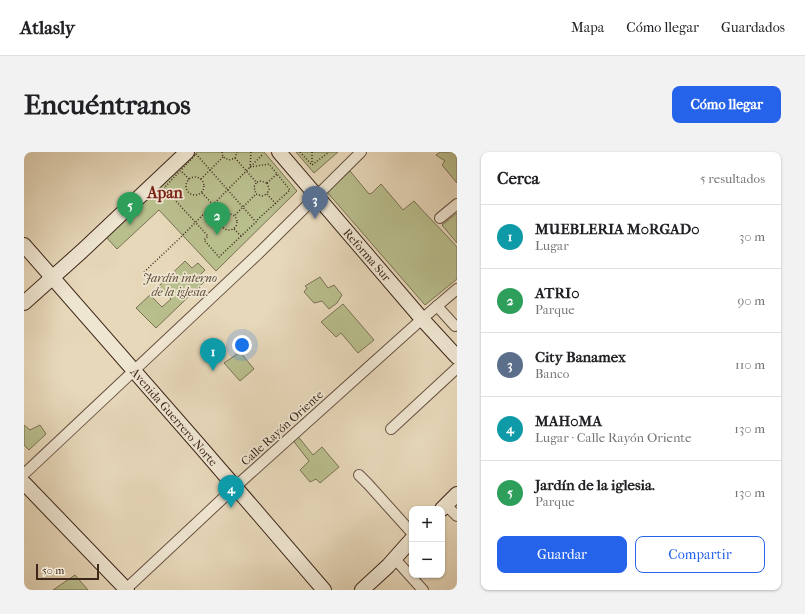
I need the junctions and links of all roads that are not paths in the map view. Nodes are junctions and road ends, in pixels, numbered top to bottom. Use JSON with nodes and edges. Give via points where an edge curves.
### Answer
{"nodes":[{"id":1,"x":187,"y":152,"type":"edge"},
{"id":2,"x":280,"y":152,"type":"edge"},
{"id":3,"x":361,"y":152,"type":"edge"},
{"id":4,"x":317,"y":196,"type":"junction"},
{"id":5,"x":457,"y":204,"type":"edge"},
{"id":6,"x":440,"y":218,"type":"dead end"},
{"id":7,"x":24,"y":245,"type":"edge"},
{"id":8,"x":53,"y":278,"type":"junction"},
{"id":9,"x":457,"y":289,"type":"edge"},
{"id":10,"x":24,"y":303,"type":"edge"},
{"id":11,"x":437,"y":306,"type":"junction"},
{"id":12,"x":422,"y":319,"type":"junction"},
{"id":13,"x":455,"y":326,"type":"dead end"},
{"id":14,"x":457,"y":357,"type":"edge"},
{"id":15,"x":457,"y":368,"type":"edge"},
{"id":16,"x":134,"y":370,"type":"junction"},
{"id":17,"x":391,"y":429,"type":"dead end"},
{"id":18,"x":24,"y":474,"type":"edge"},
{"id":19,"x":359,"y":475,"type":"dead end"},
{"id":20,"x":24,"y":483,"type":"edge"},
{"id":21,"x":235,"y":487,"type":"junction"},
{"id":22,"x":457,"y":494,"type":"edge"},
{"id":23,"x":445,"y":506,"type":"edge"},
{"id":24,"x":445,"y":508,"type":"edge"},
{"id":25,"x":457,"y":516,"type":"edge"},
{"id":26,"x":409,"y":530,"type":"edge"},
{"id":27,"x":410,"y":542,"type":"edge"},
{"id":28,"x":395,"y":559,"type":"junction"},
{"id":29,"x":126,"y":590,"type":"edge"},
{"id":30,"x":324,"y":590,"type":"edge"},
{"id":31,"x":362,"y":590,"type":"edge"},
{"id":32,"x":423,"y":590,"type":"edge"}],
"edges":[{"from":1,"to":8,"type":"main road"},
{"from":2,"to":4,"type":"main road","name":"Reforma Sur"},
{"from":3,"to":4,"type":"street"},
{"from":4,"to":12,"type":"main road","name":"Reforma Sur"},
{"from":4,"to":16,"type":"street"},
{"from":5,"to":6,"type":"street"},
{"from":7,"to":8,"type":"main road","name":"Avenida Guerrero Norte"},
{"from":8,"to":10,"type":"main road"},
{"from":8,"to":16,"type":"main road","name":"Avenida Guerrero Norte"},
{"from":9,"to":11,"type":"street","name":"Calle Rayón Oriente"},
{"from":11,"to":12,"type":"street","name":"Calle Rayón Oriente"},
{"from":11,"to":13,"type":"street"},
{"from":12,"to":14,"type":"main road","name":"Reforma Sur"},
{"from":12,"to":21,"type":"street","name":"Calle Rayón Oriente"},
{"from":15,"to":17,"type":"street"},
{"from":16,"to":18,"type":"street"},
{"from":16,"to":21,"type":"main road","name":"Avenida Guerrero Norte"},
{"from":19,"to":26,"type":"street"},
{"from":20,"to":29,"type":"main road"},
{"from":21,"to":29,"type":"street","name":"Calle Rayón Oriente"},
{"from":21,"to":30,"type":"main road","name":"Avenida Guerrero Norte"},
{"from":22,"to":23,"type":"main road"},
{"from":24,"to":25,"type":"street"},
{"from":27,"to":28,"type":"main road"},
{"from":28,"to":31,"type":"main road"},
{"from":28,"to":32,"type":"street"}]}
